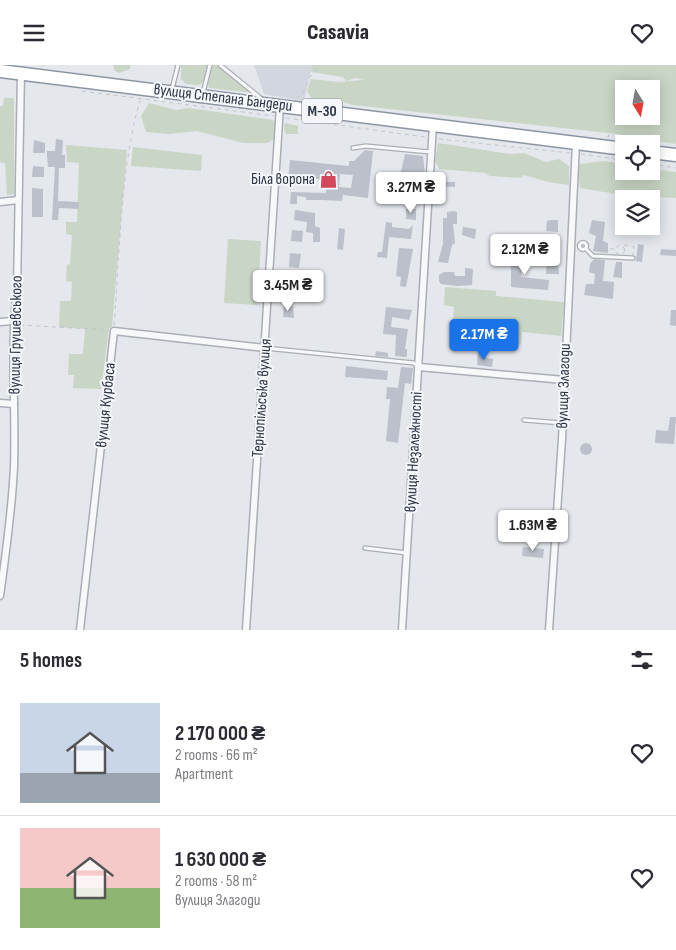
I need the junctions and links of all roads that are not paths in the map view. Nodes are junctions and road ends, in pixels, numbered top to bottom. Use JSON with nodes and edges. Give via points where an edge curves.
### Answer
{"nodes":[{"id":1,"x":178,"y":65,"type":"edge"},
{"id":2,"x":210,"y":65,"type":"edge"},
{"id":3,"x":220,"y":65,"type":"edge"},
{"id":4,"x":0,"y":71,"type":"edge"},
{"id":5,"x":28,"y":71,"type":"edge"},
{"id":6,"x":171,"y":92,"type":"junction"},
{"id":7,"x":202,"y":96,"type":"junction"},
{"id":8,"x":275,"y":109,"type":"junction"},
{"id":9,"x":432,"y":131,"type":"junction"},
{"id":10,"x":353,"y":148,"type":"dead end"},
{"id":11,"x":576,"y":148,"type":"junction"},
{"id":12,"x":615,"y":149,"type":"edge"},
{"id":13,"x":430,"y":152,"type":"junction"},
{"id":14,"x":660,"y":153,"type":"edge"},
{"id":15,"x":676,"y":155,"type":"edge"},
{"id":16,"x":18,"y":200,"type":"junction"},
{"id":17,"x":0,"y":202,"type":"edge"},
{"id":18,"x":576,"y":245,"type":"junction"},
{"id":19,"x":633,"y":258,"type":"road end"},
{"id":20,"x":0,"y":322,"type":"edge"},
{"id":21,"x":14,"y":323,"type":"junction"},
{"id":22,"x":265,"y":348,"type":"junction"},
{"id":23,"x":419,"y":367,"type":"junction"},
{"id":24,"x":564,"y":380,"type":"junction"},
{"id":25,"x":0,"y":403,"type":"edge"},
{"id":26,"x":14,"y":404,"type":"junction"},
{"id":27,"x":524,"y":420,"type":"dead end"},
{"id":28,"x":563,"y":423,"type":"junction"},
{"id":29,"x":365,"y":548,"type":"dead end"},
{"id":30,"x":408,"y":553,"type":"junction"},
{"id":31,"x":0,"y":596,"type":"edge"},
{"id":32,"x":80,"y":630,"type":"edge"},
{"id":33,"x":246,"y":630,"type":"edge"},
{"id":34,"x":402,"y":630,"type":"edge"},
{"id":35,"x":549,"y":630,"type":"edge"}],
"edges":[{"from":1,"to":6,"type":"lane"},
{"from":2,"to":7,"type":"lane"},
{"from":3,"to":8,"type":"lane"},
{"from":4,"to":5,"type":"highway","name":"вулиця Степана Бандери","number":"М-30"},
{"from":5,"to":6,"type":"highway","name":"вулиця Степана Бандери","number":"М-30","via":[[143,94]]},
{"from":5,"to":16,"type":"street","name":"вулиця Грушевського"},
{"from":6,"to":7,"type":"highway","name":"вулиця Степана Бандери","number":"М-30"},
{"from":7,"to":8,"type":"highway","name":"вулиця Степана Бандери","number":"М-30"},
{"from":8,"to":9,"type":"highway","name":"вулиця Степана Бандери","number":"М-30","via":[[297,107]]},
{"from":8,"to":22,"type":"street","name":"Тернопільська вулиця"},
{"from":9,"to":11,"type":"highway","name":"вулиця Степана Бандери","number":"М-30"},
{"from":9,"to":13,"type":"street","name":"вулиця Незалежності"},
{"from":10,"to":13,"type":"lane","via":[[366,145]]},
{"from":11,"to":12,"type":"highway","name":"вулиця Степана Бандери","number":"М-30"},
{"from":11,"to":18,"type":"street","name":"вулиця Злагоди"},
{"from":13,"to":23,"type":"street","name":"вулиця Незалежності"},
{"from":14,"to":15,"type":"highway"},
{"from":16,"to":17,"type":"street"},
{"from":16,"to":21,"type":"street","name":"вулиця Грушевського"},
{"from":18,"to":19,"type":"lane","via":[[585,243],[593,256]]},
{"from":18,"to":24,"type":"street","name":"вулиця Злагоди"},
{"from":20,"to":21,"type":"street"},
{"from":21,"to":26,"type":"street","name":"вулиця Грушевського"},
{"from":22,"to":23,"type":"lane","via":[[414,363]]},
{"from":22,"to":32,"type":"street","name":"вулиця Курбаса","via":[[114,331]]},
{"from":22,"to":33,"type":"street","name":"Тернопільська вулиця"},
{"from":23,"to":24,"type":"street"},
{"from":23,"to":30,"type":"street","name":"вулиця Незалежності"},
{"from":24,"to":28,"type":"street","name":"вулиця Злагоди"},
{"from":25,"to":26,"type":"street"},
{"from":26,"to":31,"type":"street","name":"вулиця Грушевського","via":[[11,509]]},
{"from":27,"to":28,"type":"lane"},
{"from":28,"to":35,"type":"street","name":"вулиця Злагоди"},
{"from":29,"to":30,"type":"lane"},
{"from":30,"to":34,"type":"street","name":"вулиця Незалежності"}]}
